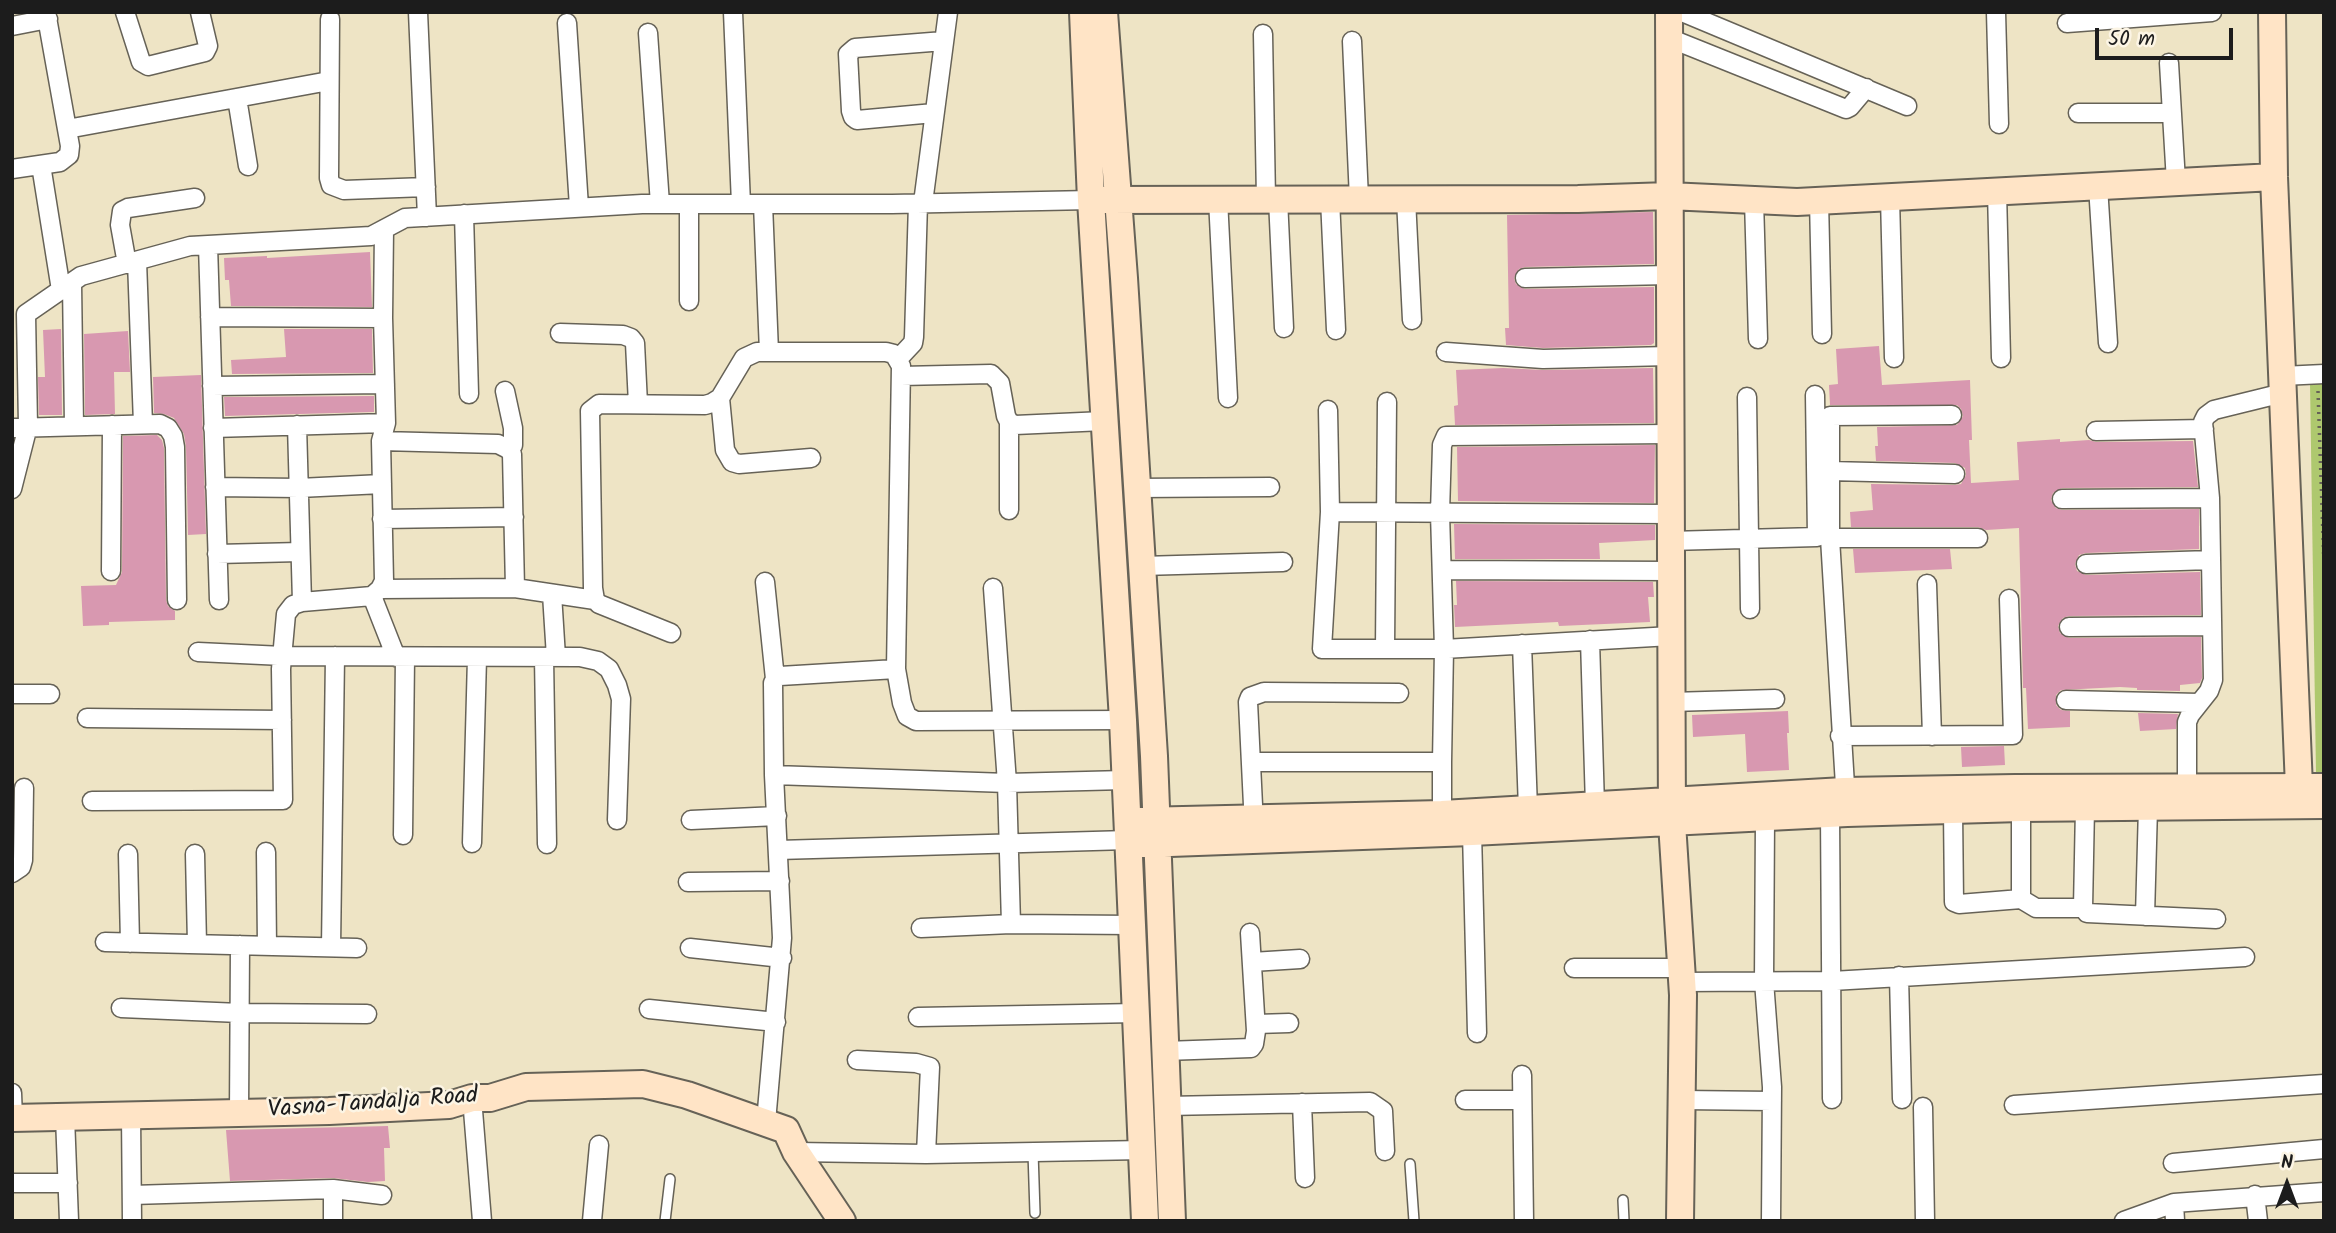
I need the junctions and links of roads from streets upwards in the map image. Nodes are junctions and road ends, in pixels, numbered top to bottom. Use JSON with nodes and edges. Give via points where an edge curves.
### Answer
{"nodes":[{"id":1,"x":125,"y":12,"type":"edge"},
{"id":2,"x":200,"y":12,"type":"edge"},
{"id":3,"x":418,"y":12,"type":"edge"},
{"id":4,"x":733,"y":12,"type":"edge"},
{"id":5,"x":948,"y":12,"type":"edge"},
{"id":6,"x":1083,"y":12,"type":"edge"},
{"id":7,"x":1104,"y":12,"type":"edge"},
{"id":8,"x":1682,"y":12,"type":"edge"},
{"id":9,"x":1996,"y":12,"type":"edge"},
{"id":10,"x":2212,"y":12,"type":"edge"},
{"id":11,"x":2272,"y":12,"type":"edge"},
{"id":12,"x":47,"y":16,"type":"edge"},
{"id":13,"x":330,"y":19,"type":"dead end"},
{"id":14,"x":567,"y":23,"type":"dead end"},
{"id":15,"x":2067,"y":23,"type":"dead end"},
{"id":16,"x":1669,"y":25,"type":"edge"},
{"id":17,"x":12,"y":26,"type":"edge"},
{"id":18,"x":648,"y":33,"type":"dead end"},
{"id":19,"x":1263,"y":34,"type":"dead end"},
{"id":20,"x":944,"y":41,"type":"junction"},
{"id":21,"x":1352,"y":41,"type":"dead end"},
{"id":22,"x":2169,"y":63,"type":"dead end"},
{"id":23,"x":329,"y":81,"type":"junction"},
{"id":24,"x":1866,"y":88,"type":"junction"},
{"id":25,"x":237,"y":97,"type":"junction"},
{"id":26,"x":1907,"y":106,"type":"dead end"},
{"id":27,"x":934,"y":113,"type":"junction"},
{"id":28,"x":2078,"y":113,"type":"dead end"},
{"id":29,"x":2172,"y":113,"type":"junction"},
{"id":30,"x":1999,"y":124,"type":"dead end"},
{"id":31,"x":67,"y":129,"type":"junction"},
{"id":32,"x":41,"y":165,"type":"junction"},
{"id":33,"x":248,"y":166,"type":"dead end"},
{"id":34,"x":12,"y":169,"type":"edge"},
{"id":35,"x":2274,"y":177,"type":"junction"},
{"id":36,"x":2176,"y":182,"type":"junction"},
{"id":37,"x":2098,"y":186,"type":"junction"},
{"id":38,"x":426,"y":187,"type":"junction"},
{"id":39,"x":1997,"y":191,"type":"junction"},
{"id":40,"x":1669,"y":196,"type":"junction"},
{"id":41,"x":1890,"y":197,"type":"junction"},
{"id":42,"x":195,"y":198,"type":"dead end"},
{"id":43,"x":1118,"y":199,"type":"junction"},
{"id":44,"x":1218,"y":199,"type":"junction"},
{"id":45,"x":1272,"y":199,"type":"junction"},
{"id":46,"x":1330,"y":199,"type":"junction"},
{"id":47,"x":1359,"y":199,"type":"junction"},
{"id":48,"x":1406,"y":199,"type":"junction"},
{"id":49,"x":1090,"y":200,"type":"junction"},
{"id":50,"x":1754,"y":200,"type":"junction"},
{"id":51,"x":1819,"y":200,"type":"junction"},
{"id":52,"x":920,"y":203,"type":"junction"},
{"id":53,"x":660,"y":204,"type":"junction"},
{"id":54,"x":689,"y":204,"type":"junction"},
{"id":55,"x":741,"y":204,"type":"junction"},
{"id":56,"x":763,"y":204,"type":"junction"},
{"id":57,"x":579,"y":207,"type":"junction"},
{"id":58,"x":464,"y":215,"type":"junction"},
{"id":59,"x":427,"y":217,"type":"junction"},
{"id":60,"x":384,"y":229,"type":"junction"},
{"id":61,"x":208,"y":245,"type":"junction"},
{"id":62,"x":132,"y":262,"type":"junction"},
{"id":63,"x":1669,"y":275,"type":"junction"},
{"id":64,"x":1525,"y":278,"type":"dead end"},
{"id":65,"x":66,"y":286,"type":"junction"},
{"id":66,"x":689,"y":301,"type":"dead end"},
{"id":67,"x":210,"y":317,"type":"junction"},
{"id":68,"x":383,"y":318,"type":"junction"},
{"id":69,"x":1412,"y":320,"type":"dead end"},
{"id":70,"x":1284,"y":328,"type":"dead end"},
{"id":71,"x":1336,"y":330,"type":"dead end"},
{"id":72,"x":560,"y":333,"type":"dead end"},
{"id":73,"x":1822,"y":334,"type":"dead end"},
{"id":74,"x":1758,"y":339,"type":"dead end"},
{"id":75,"x":2108,"y":343,"type":"dead end"},
{"id":76,"x":769,"y":352,"type":"junction"},
{"id":77,"x":1446,"y":352,"type":"dead end"},
{"id":78,"x":1669,"y":356,"type":"junction"},
{"id":79,"x":1894,"y":358,"type":"dead end"},
{"id":80,"x":2001,"y":358,"type":"dead end"},
{"id":81,"x":900,"y":368,"type":"junction"},
{"id":82,"x":2320,"y":374,"type":"edge"},
{"id":83,"x":385,"y":384,"type":"junction"},
{"id":84,"x":2283,"y":384,"type":"junction"},
{"id":85,"x":212,"y":386,"type":"junction"},
{"id":86,"x":506,"y":391,"type":"dead end"},
{"id":87,"x":468,"y":394,"type":"dead end"},
{"id":88,"x":1815,"y":395,"type":"dead end"},
{"id":89,"x":1747,"y":397,"type":"dead end"},
{"id":90,"x":720,"y":398,"type":"junction"},
{"id":91,"x":1228,"y":398,"type":"dead end"},
{"id":92,"x":1387,"y":402,"type":"dead end"},
{"id":93,"x":638,"y":404,"type":"junction"},
{"id":94,"x":1328,"y":410,"type":"dead end"},
{"id":95,"x":1952,"y":415,"type":"dead end"},
{"id":96,"x":1104,"y":421,"type":"junction"},
{"id":97,"x":1009,"y":422,"type":"junction"},
{"id":98,"x":143,"y":424,"type":"junction"},
{"id":99,"x":112,"y":425,"type":"junction"},
{"id":100,"x":297,"y":425,"type":"junction"},
{"id":101,"x":74,"y":426,"type":"junction"},
{"id":102,"x":20,"y":427,"type":"edge"},
{"id":103,"x":214,"y":428,"type":"junction"},
{"id":104,"x":2204,"y":429,"type":"junction"},
{"id":105,"x":2096,"y":431,"type":"dead end"},
{"id":106,"x":384,"y":432,"type":"junction"},
{"id":107,"x":1669,"y":434,"type":"junction"},
{"id":108,"x":508,"y":449,"type":"junction"},
{"id":109,"x":811,"y":458,"type":"dead end"},
{"id":110,"x":1829,"y":471,"type":"junction"},
{"id":111,"x":1955,"y":474,"type":"dead end"},
{"id":112,"x":382,"y":484,"type":"junction"},
{"id":113,"x":215,"y":487,"type":"junction"},
{"id":114,"x":1270,"y":487,"type":"dead end"},
{"id":115,"x":299,"y":488,"type":"junction"},
{"id":116,"x":1137,"y":488,"type":"junction"},
{"id":117,"x":12,"y":489,"type":"edge"},
{"id":118,"x":2062,"y":499,"type":"dead end"},
{"id":119,"x":2210,"y":499,"type":"junction"},
{"id":120,"x":1009,"y":510,"type":"dead end"},
{"id":121,"x":1330,"y":512,"type":"junction"},
{"id":122,"x":1385,"y":513,"type":"junction"},
{"id":123,"x":1440,"y":513,"type":"junction"},
{"id":124,"x":1670,"y":514,"type":"junction"},
{"id":125,"x":514,"y":517,"type":"junction"},
{"id":126,"x":382,"y":519,"type":"junction"},
{"id":127,"x":1830,"y":538,"type":"junction"},
{"id":128,"x":1978,"y":538,"type":"dead end"},
{"id":129,"x":1750,"y":539,"type":"junction"},
{"id":130,"x":1670,"y":541,"type":"junction"},
{"id":131,"x":300,"y":552,"type":"junction"},
{"id":132,"x":217,"y":554,"type":"junction"},
{"id":133,"x":2211,"y":560,"type":"junction"},
{"id":134,"x":1283,"y":562,"type":"dead end"},
{"id":135,"x":2086,"y":564,"type":"dead end"},
{"id":136,"x":1142,"y":566,"type":"junction"},
{"id":137,"x":1442,"y":570,"type":"junction"},
{"id":138,"x":111,"y":571,"type":"dead end"},
{"id":139,"x":1670,"y":571,"type":"junction"},
{"id":140,"x":765,"y":582,"type":"dead end"},
{"id":141,"x":1927,"y":584,"type":"dead end"},
{"id":142,"x":515,"y":588,"type":"junction"},
{"id":143,"x":993,"y":588,"type":"dead end"},
{"id":144,"x":376,"y":592,"type":"junction"},
{"id":145,"x":552,"y":594,"type":"junction"},
{"id":146,"x":2008,"y":598,"type":"dead end"},
{"id":147,"x":177,"y":600,"type":"dead end"},
{"id":148,"x":219,"y":600,"type":"dead end"},
{"id":149,"x":595,"y":600,"type":"junction"},
{"id":150,"x":302,"y":602,"type":"junction"},
{"id":151,"x":1750,"y":609,"type":"dead end"},
{"id":152,"x":2069,"y":626,"type":"dead end"},
{"id":153,"x":2210,"y":626,"type":"junction"},
{"id":154,"x":671,"y":633,"type":"dead end"},
{"id":155,"x":1671,"y":636,"type":"junction"},
{"id":156,"x":1590,"y":640,"type":"junction"},
{"id":157,"x":1522,"y":644,"type":"junction"},
{"id":158,"x":1385,"y":649,"type":"junction"},
{"id":159,"x":1444,"y":649,"type":"junction"},
{"id":160,"x":198,"y":652,"type":"dead end"},
{"id":161,"x":283,"y":656,"type":"junction"},
{"id":162,"x":335,"y":656,"type":"junction"},
{"id":163,"x":401,"y":657,"type":"junction"},
{"id":164,"x":550,"y":657,"type":"junction"},
{"id":165,"x":477,"y":658,"type":"junction"},
{"id":166,"x":896,"y":669,"type":"junction"},
{"id":167,"x":775,"y":678,"type":"junction"},
{"id":168,"x":1399,"y":693,"type":"dead end"},
{"id":169,"x":12,"y":694,"type":"edge"},
{"id":170,"x":50,"y":694,"type":"dead end"},
{"id":171,"x":1775,"y":699,"type":"dead end"},
{"id":172,"x":2066,"y":700,"type":"dead end"},
{"id":173,"x":1671,"y":702,"type":"junction"},
{"id":174,"x":2199,"y":703,"type":"junction"},
{"id":175,"x":88,"y":718,"type":"dead end"},
{"id":176,"x":282,"y":720,"type":"junction"},
{"id":177,"x":1002,"y":720,"type":"junction"},
{"id":178,"x":1124,"y":720,"type":"junction"},
{"id":179,"x":1840,"y":736,"type":"junction"},
{"id":180,"x":1931,"y":736,"type":"junction"},
{"id":181,"x":1251,"y":762,"type":"junction"},
{"id":182,"x":1442,"y":762,"type":"junction"},
{"id":183,"x":774,"y":775,"type":"junction"},
{"id":184,"x":1125,"y":780,"type":"junction"},
{"id":185,"x":1007,"y":783,"type":"junction"},
{"id":186,"x":2311,"y":787,"type":"edge"},
{"id":187,"x":24,"y":788,"type":"dead end"},
{"id":188,"x":2187,"y":797,"type":"junction"},
{"id":189,"x":92,"y":801,"type":"dead end"},
{"id":190,"x":2324,"y":805,"type":"edge"},
{"id":191,"x":1595,"y":806,"type":"junction"},
{"id":192,"x":1840,"y":806,"type":"junction"},
{"id":193,"x":2085,"y":807,"type":"junction"},
{"id":194,"x":2148,"y":807,"type":"junction"},
{"id":195,"x":2021,"y":808,"type":"junction"},
{"id":196,"x":1528,"y":809,"type":"junction"},
{"id":197,"x":1953,"y":810,"type":"junction"},
{"id":198,"x":1672,"y":812,"type":"junction"},
{"id":199,"x":1442,"y":814,"type":"junction"},
{"id":200,"x":777,"y":816,"type":"junction"},
{"id":201,"x":1765,"y":818,"type":"junction"},
{"id":202,"x":617,"y":820,"type":"dead end"},
{"id":203,"x":691,"y":820,"type":"dead end"},
{"id":204,"x":1254,"y":828,"type":"junction"},
{"id":205,"x":1158,"y":831,"type":"junction"},
{"id":206,"x":1472,"y":832,"type":"junction"},
{"id":207,"x":403,"y":835,"type":"dead end"},
{"id":208,"x":1128,"y":836,"type":"junction"},
{"id":209,"x":472,"y":843,"type":"dead end"},
{"id":210,"x":1007,"y":843,"type":"junction"},
{"id":211,"x":547,"y":844,"type":"dead end"},
{"id":212,"x":778,"y":850,"type":"junction"},
{"id":213,"x":265,"y":852,"type":"dead end"},
{"id":214,"x":128,"y":854,"type":"dead end"},
{"id":215,"x":195,"y":854,"type":"dead end"},
{"id":216,"x":12,"y":873,"type":"edge"},
{"id":217,"x":780,"y":881,"type":"junction"},
{"id":218,"x":688,"y":882,"type":"dead end"},
{"id":219,"x":2021,"y":899,"type":"junction"},
{"id":220,"x":2083,"y":908,"type":"junction"},
{"id":221,"x":2145,"y":916,"type":"junction"},
{"id":222,"x":2216,"y":919,"type":"dead end"},
{"id":223,"x":1011,"y":924,"type":"junction"},
{"id":224,"x":1133,"y":925,"type":"junction"},
{"id":225,"x":921,"y":928,"type":"dead end"},
{"id":226,"x":1250,"y":933,"type":"dead end"},
{"id":227,"x":105,"y":942,"type":"dead end"},
{"id":228,"x":130,"y":943,"type":"junction"},
{"id":229,"x":197,"y":944,"type":"junction"},
{"id":230,"x":240,"y":945,"type":"junction"},
{"id":231,"x":267,"y":946,"type":"junction"},
{"id":232,"x":331,"y":947,"type":"junction"},
{"id":233,"x":357,"y":948,"type":"dead end"},
{"id":234,"x":690,"y":948,"type":"dead end"},
{"id":235,"x":2245,"y":957,"type":"dead end"},
{"id":236,"x":782,"y":958,"type":"junction"},
{"id":237,"x":1300,"y":959,"type":"dead end"},
{"id":238,"x":1252,"y":962,"type":"junction"},
{"id":239,"x":1574,"y":968,"type":"dead end"},
{"id":240,"x":1682,"y":975,"type":"junction"},
{"id":241,"x":1899,"y":976,"type":"junction"},
{"id":242,"x":1764,"y":981,"type":"junction"},
{"id":243,"x":1832,"y":981,"type":"junction"},
{"id":244,"x":121,"y":1008,"type":"dead end"},
{"id":245,"x":649,"y":1009,"type":"dead end"},
{"id":246,"x":240,"y":1013,"type":"junction"},
{"id":247,"x":1137,"y":1013,"type":"junction"},
{"id":248,"x":368,"y":1014,"type":"dead end"},
{"id":249,"x":918,"y":1017,"type":"dead end"},
{"id":250,"x":776,"y":1022,"type":"junction"},
{"id":251,"x":1289,"y":1023,"type":"dead end"},
{"id":252,"x":1256,"y":1024,"type":"junction"},
{"id":253,"x":1477,"y":1033,"type":"dead end"},
{"id":254,"x":1165,"y":1051,"type":"junction"},
{"id":255,"x":857,"y":1060,"type":"dead end"},
{"id":256,"x":1522,"y":1076,"type":"dead end"},
{"id":257,"x":2324,"y":1084,"type":"edge"},
{"id":258,"x":12,"y":1093,"type":"edge"},
{"id":259,"x":472,"y":1098,"type":"junction"},
{"id":260,"x":1902,"y":1098,"type":"dead end"},
{"id":261,"x":1832,"y":1099,"type":"dead end"},
{"id":262,"x":1465,"y":1100,"type":"dead end"},
{"id":263,"x":1522,"y":1100,"type":"junction"},
{"id":264,"x":1682,"y":1100,"type":"junction"},
{"id":265,"x":1772,"y":1101,"type":"junction"},
{"id":266,"x":1302,"y":1103,"type":"junction"},
{"id":267,"x":2014,"y":1105,"type":"dead end"},
{"id":268,"x":1167,"y":1106,"type":"junction"},
{"id":269,"x":1923,"y":1107,"type":"dead end"},
{"id":270,"x":239,"y":1113,"type":"junction"},
{"id":271,"x":131,"y":1115,"type":"junction"},
{"id":272,"x":65,"y":1117,"type":"junction"},
{"id":273,"x":13,"y":1118,"type":"edge"},
{"id":274,"x":766,"y":1122,"type":"junction"},
{"id":275,"x":599,"y":1145,"type":"dead end"},
{"id":276,"x":2324,"y":1149,"type":"edge"},
{"id":277,"x":1143,"y":1150,"type":"junction"},
{"id":278,"x":1385,"y":1151,"type":"dead end"},
{"id":279,"x":796,"y":1152,"type":"junction"},
{"id":280,"x":926,"y":1154,"type":"junction"},
{"id":281,"x":2173,"y":1163,"type":"dead end"},
{"id":282,"x":1305,"y":1178,"type":"dead end"},
{"id":283,"x":12,"y":1183,"type":"edge"},
{"id":284,"x":68,"y":1183,"type":"junction"},
{"id":285,"x":333,"y":1189,"type":"junction"},
{"id":286,"x":2324,"y":1192,"type":"edge"},
{"id":287,"x":132,"y":1195,"type":"junction"},
{"id":288,"x":382,"y":1195,"type":"dead end"},
{"id":289,"x":2255,"y":1195,"type":"junction"},
{"id":290,"x":2174,"y":1212,"type":"edge"},
{"id":291,"x":69,"y":1221,"type":"edge"},
{"id":292,"x":132,"y":1221,"type":"edge"},
{"id":293,"x":333,"y":1221,"type":"edge"},
{"id":294,"x":482,"y":1221,"type":"edge"},
{"id":295,"x":592,"y":1221,"type":"edge"},
{"id":296,"x":842,"y":1221,"type":"edge"},
{"id":297,"x":1145,"y":1221,"type":"edge"},
{"id":298,"x":1172,"y":1221,"type":"edge"},
{"id":299,"x":1524,"y":1221,"type":"edge"},
{"id":300,"x":1680,"y":1221,"type":"edge"},
{"id":301,"x":1771,"y":1221,"type":"edge"},
{"id":302,"x":1924,"y":1221,"type":"edge"},
{"id":303,"x":2124,"y":1221,"type":"edge"},
{"id":304,"x":2258,"y":1221,"type":"edge"}],
"edges":[{"from":1,"to":2,"type":"street","via":[[139,58],[148,65],[205,52],[208,46]]},
{"from":3,"to":38,"type":"street"},
{"from":4,"to":55,"type":"street"},
{"from":5,"to":20,"type":"street"},
{"from":6,"to":49,"type":"street"},
{"from":7,"to":43,"type":"street"},
{"from":8,"to":24,"type":"street"},
{"from":9,"to":30,"type":"street"},
{"from":10,"to":15,"type":"street"},
{"from":11,"to":35,"type":"street"},
{"from":12,"to":17,"type":"street"},
{"from":12,"to":31,"type":"street"},
{"from":13,"to":23,"type":"street"},
{"from":14,"to":57,"type":"street"},
{"from":16,"to":24,"type":"street","via":[[1846,109]]},
{"from":16,"to":40,"type":"street"},
{"from":18,"to":53,"type":"street"},
{"from":19,"to":45,"type":"street"},
{"from":20,"to":27,"type":"street"},
{"from":20,"to":27,"type":"street","via":[[855,48],[848,54],[851,111],[857,120]]},
{"from":21,"to":47,"type":"street"},
{"from":22,"to":29,"type":"street"},
{"from":23,"to":25,"type":"street"},
{"from":23,"to":38,"type":"street","via":[[331,185],[344,190]]},
{"from":24,"to":26,"type":"street"},
{"from":25,"to":31,"type":"street"},
{"from":25,"to":33,"type":"street"},
{"from":27,"to":52,"type":"street"},
{"from":28,"to":29,"type":"street"},
{"from":29,"to":36,"type":"street"},
{"from":31,"to":32,"type":"street","via":[[69,155],[60,162]]},
{"from":32,"to":34,"type":"street"},
{"from":32,"to":65,"type":"street"},
{"from":35,"to":36,"type":"street"},
{"from":35,"to":84,"type":"street"},
{"from":36,"to":37,"type":"street"},
{"from":37,"to":39,"type":"street"},
{"from":37,"to":75,"type":"street"},
{"from":38,"to":59,"type":"street"},
{"from":39,"to":41,"type":"street"},
{"from":39,"to":80,"type":"street"},
{"from":40,"to":48,"type":"street"},
{"from":40,"to":50,"type":"street"},
{"from":40,"to":63,"type":"street"},
{"from":41,"to":51,"type":"street"},
{"from":41,"to":79,"type":"street"},
{"from":42,"to":62,"type":"street","via":[[122,211],[120,225]]},
{"from":43,"to":44,"type":"street"},
{"from":43,"to":49,"type":"street"},
{"from":43,"to":116,"type":"street"},
{"from":44,"to":45,"type":"street"},
{"from":44,"to":91,"type":"street"},
{"from":45,"to":46,"type":"street"},
{"from":45,"to":70,"type":"street"},
{"from":46,"to":47,"type":"street"},
{"from":46,"to":71,"type":"street"},
{"from":47,"to":48,"type":"street"},
{"from":48,"to":69,"type":"street"},
{"from":49,"to":52,"type":"street"},
{"from":49,"to":96,"type":"street"},
{"from":50,"to":51,"type":"street"},
{"from":50,"to":74,"type":"street"},
{"from":51,"to":73,"type":"street"},
{"from":52,"to":56,"type":"street"},
{"from":52,"to":81,"type":"street","via":[[914,337]]},
{"from":53,"to":54,"type":"street"},
{"from":53,"to":57,"type":"street"},
{"from":54,"to":55,"type":"street"},
{"from":54,"to":66,"type":"street"},
{"from":55,"to":56,"type":"street"},
{"from":56,"to":76,"type":"street"},
{"from":57,"to":58,"type":"street"},
{"from":58,"to":59,"type":"street"},
{"from":58,"to":87,"type":"street"},
{"from":59,"to":60,"type":"street","via":[[405,218]]},
{"from":60,"to":61,"type":"street","via":[[371,236]]},
{"from":60,"to":68,"type":"street"},
{"from":61,"to":62,"type":"street"},
{"from":61,"to":67,"type":"street"},
{"from":62,"to":65,"type":"street","via":[[81,276]]},
{"from":62,"to":98,"type":"street"},
{"from":63,"to":64,"type":"street"},
{"from":63,"to":78,"type":"street"},
{"from":65,"to":101,"type":"street"},
{"from":65,"to":102,"type":"street","via":[[26,314]]},
{"from":67,"to":68,"type":"street"},
{"from":67,"to":85,"type":"street"},
{"from":68,"to":83,"type":"street"},
{"from":72,"to":93,"type":"street","via":[[632,338]]},
{"from":76,"to":81,"type":"street","via":[[886,352],[894,354]]},
{"from":76,"to":90,"type":"street","via":[[744,358]]},
{"from":77,"to":78,"type":"street","via":[[1543,359]]},
{"from":78,"to":107,"type":"street"},
{"from":81,"to":97,"type":"street","via":[[991,374],[1000,383]]},
{"from":81,"to":166,"type":"street"},
{"from":82,"to":84,"type":"street"},
{"from":83,"to":85,"type":"street"},
{"from":83,"to":106,"type":"street"},
{"from":84,"to":104,"type":"street","via":[[2214,410],[2206,416]]},
{"from":84,"to":186,"type":"street"},
{"from":85,"to":103,"type":"street"},
{"from":86,"to":108,"type":"street","via":[[513,428],[513,445]]},
{"from":88,"to":129,"type":"street","via":[[1817,537]]},
{"from":89,"to":129,"type":"street"},
{"from":90,"to":93,"type":"street","via":[[705,405]]},
{"from":90,"to":109,"type":"street","via":[[725,450],[732,462]]},
{"from":92,"to":122,"type":"street"},
{"from":93,"to":149,"type":"street","via":[[599,404],[590,411]]},
{"from":94,"to":121,"type":"street"},
{"from":95,"to":110,"type":"street","via":[[1830,416]]},
{"from":96,"to":97,"type":"street","via":[[1020,426]]},
{"from":96,"to":178,"type":"street"},
{"from":97,"to":120,"type":"street"},
{"from":98,"to":99,"type":"street"},
{"from":98,"to":147,"type":"street","via":[[160,424],[173,436]]},
{"from":99,"to":101,"type":"street"},
{"from":99,"to":138,"type":"street"},
{"from":100,"to":103,"type":"street"},
{"from":100,"to":106,"type":"street"},
{"from":100,"to":115,"type":"street"},
{"from":101,"to":102,"type":"street"},
{"from":102,"to":117,"type":"street"},
{"from":103,"to":113,"type":"street"},
{"from":104,"to":105,"type":"street"},
{"from":104,"to":119,"type":"street"},
{"from":106,"to":108,"type":"street","via":[[498,444]]},
{"from":106,"to":112,"type":"street"},
{"from":107,"to":123,"type":"street","via":[[1446,436]]},
{"from":107,"to":124,"type":"street"},
{"from":108,"to":125,"type":"street","via":[[512,454]]},
{"from":110,"to":111,"type":"street"},
{"from":110,"to":127,"type":"street"},
{"from":112,"to":115,"type":"street"},
{"from":112,"to":126,"type":"street"},
{"from":113,"to":115,"type":"street"},
{"from":113,"to":132,"type":"street"},
{"from":114,"to":116,"type":"street"},
{"from":115,"to":131,"type":"street"},
{"from":116,"to":136,"type":"street"},
{"from":118,"to":119,"type":"street"},
{"from":119,"to":133,"type":"street"},
{"from":121,"to":122,"type":"street"},
{"from":121,"to":158,"type":"street","via":[[1322,649]]},
{"from":122,"to":123,"type":"street"},
{"from":122,"to":158,"type":"street"},
{"from":123,"to":124,"type":"street"},
{"from":123,"to":137,"type":"street"},
{"from":124,"to":130,"type":"street"},
{"from":125,"to":126,"type":"street"},
{"from":125,"to":142,"type":"street"},
{"from":126,"to":144,"type":"street","via":[[383,581]]},
{"from":127,"to":128,"type":"street"},
{"from":127,"to":179,"type":"street"},
{"from":129,"to":130,"type":"street"},
{"from":129,"to":151,"type":"street"},
{"from":130,"to":139,"type":"street"},
{"from":131,"to":132,"type":"street"},
{"from":131,"to":150,"type":"street"},
{"from":132,"to":148,"type":"street"},
{"from":133,"to":135,"type":"street"},
{"from":133,"to":153,"type":"street"},
{"from":134,"to":136,"type":"street"},
{"from":136,"to":205,"type":"street"},
{"from":137,"to":139,"type":"street"},
{"from":137,"to":159,"type":"street"},
{"from":139,"to":155,"type":"street"},
{"from":140,"to":167,"type":"street"},
{"from":141,"to":180,"type":"street"},
{"from":142,"to":144,"type":"street"},
{"from":142,"to":145,"type":"street"},
{"from":143,"to":177,"type":"street"},
{"from":144,"to":150,"type":"street"},
{"from":144,"to":163,"type":"street"},
{"from":145,"to":149,"type":"street"},
{"from":145,"to":164,"type":"street"},
{"from":146,"to":180,"type":"street","via":[[2013,736]]},
{"from":149,"to":154,"type":"street"},
{"from":150,"to":161,"type":"street","via":[[286,614]]},
{"from":152,"to":153,"type":"street"},
{"from":153,"to":174,"type":"street","via":[[2213,680]]},
{"from":155,"to":156,"type":"street"},
{"from":155,"to":173,"type":"street"},
{"from":156,"to":157,"type":"street"},
{"from":156,"to":191,"type":"street"},
{"from":157,"to":159,"type":"street"},
{"from":157,"to":196,"type":"street"},
{"from":158,"to":159,"type":"street"},
{"from":159,"to":182,"type":"street"},
{"from":160,"to":161,"type":"street"},
{"from":161,"to":162,"type":"street"},
{"from":161,"to":176,"type":"street"},
{"from":162,"to":163,"type":"street"},
{"from":162,"to":232,"type":"street"},
{"from":163,"to":165,"type":"street"},
{"from":163,"to":207,"type":"street"},
{"from":164,"to":165,"type":"street"},
{"from":164,"to":202,"type":"street","via":[[598,661],[610,669],[617,685],[621,699]]},
{"from":164,"to":211,"type":"street"},
{"from":165,"to":209,"type":"street"},
{"from":166,"to":167,"type":"street"},
{"from":166,"to":177,"type":"street","via":[[902,704],[907,716],[916,721]]},
{"from":167,"to":183,"type":"street","via":[[771,691]]},
{"from":168,"to":181,"type":"street","via":[[1256,694],[1248,702]]},
{"from":169,"to":170,"type":"street"},
{"from":171,"to":173,"type":"street"},
{"from":172,"to":174,"type":"street"},
{"from":173,"to":198,"type":"street"},
{"from":174,"to":188,"type":"street","via":[[2187,722]]},
{"from":175,"to":176,"type":"street"},
{"from":176,"to":189,"type":"street","via":[[283,800]]},
{"from":177,"to":178,"type":"street"},
{"from":177,"to":185,"type":"street"},
{"from":178,"to":184,"type":"street"},
{"from":179,"to":180,"type":"street"},
{"from":179,"to":192,"type":"street"},
{"from":181,"to":182,"type":"street"},
{"from":181,"to":204,"type":"street"},
{"from":182,"to":199,"type":"street"},
{"from":183,"to":185,"type":"street"},
{"from":183,"to":200,"type":"street"},
{"from":184,"to":185,"type":"street"},
{"from":184,"to":208,"type":"street"},
{"from":185,"to":210,"type":"street"},
{"from":186,"to":188,"type":"street"},
{"from":187,"to":216,"type":"street","via":[[23,860]]},
{"from":188,"to":190,"type":"street"},
{"from":188,"to":192,"type":"street"},
{"from":188,"to":194,"type":"street"},
{"from":191,"to":196,"type":"street"},
{"from":191,"to":198,"type":"street"},
{"from":192,"to":197,"type":"street"},
{"from":192,"to":198,"type":"street"},
{"from":192,"to":201,"type":"street"},
{"from":192,"to":243,"type":"street"},
{"from":193,"to":194,"type":"street"},
{"from":193,"to":195,"type":"street"},
{"from":193,"to":220,"type":"street"},
{"from":194,"to":221,"type":"street"},
{"from":195,"to":197,"type":"street"},
{"from":195,"to":219,"type":"street"},
{"from":196,"to":199,"type":"street"},
{"from":197,"to":219,"type":"street","via":[[1954,902]]},
{"from":198,"to":201,"type":"street"},
{"from":198,"to":206,"type":"street"},
{"from":198,"to":240,"type":"street"},
{"from":199,"to":204,"type":"street"},
{"from":200,"to":203,"type":"street"},
{"from":200,"to":212,"type":"street"},
{"from":201,"to":242,"type":"street"},
{"from":204,"to":205,"type":"street"},
{"from":204,"to":206,"type":"street"},
{"from":205,"to":208,"type":"street"},
{"from":205,"to":254,"type":"street"},
{"from":206,"to":253,"type":"street"},
{"from":208,"to":210,"type":"street"},
{"from":208,"to":224,"type":"street"},
{"from":210,"to":212,"type":"street"},
{"from":210,"to":223,"type":"street"},
{"from":212,"to":217,"type":"street"},
{"from":213,"to":231,"type":"street"},
{"from":214,"to":228,"type":"street"},
{"from":215,"to":229,"type":"street"},
{"from":217,"to":218,"type":"street"},
{"from":217,"to":236,"type":"street"},
{"from":219,"to":220,"type":"street","via":[[2036,908]]},
{"from":220,"to":221,"type":"street","via":[[2087,913]]},
{"from":221,"to":222,"type":"street"},
{"from":223,"to":224,"type":"street"},
{"from":223,"to":225,"type":"street"},
{"from":224,"to":247,"type":"street"},
{"from":226,"to":238,"type":"street"},
{"from":227,"to":228,"type":"street"},
{"from":228,"to":229,"type":"street"},
{"from":229,"to":230,"type":"street"},
{"from":230,"to":231,"type":"street"},
{"from":230,"to":246,"type":"street"},
{"from":231,"to":232,"type":"street"},
{"from":232,"to":233,"type":"street"},
{"from":234,"to":236,"type":"street"},
{"from":235,"to":241,"type":"street"},
{"from":236,"to":250,"type":"street"},
{"from":237,"to":238,"type":"street"},
{"from":238,"to":252,"type":"street"},
{"from":239,"to":240,"type":"street"},
{"from":240,"to":242,"type":"street"},
{"from":240,"to":264,"type":"street"},
{"from":241,"to":243,"type":"street"},
{"from":241,"to":260,"type":"street"},
{"from":242,"to":243,"type":"street"},
{"from":242,"to":265,"type":"street"},
{"from":243,"to":261,"type":"street"},
{"from":244,"to":246,"type":"street"},
{"from":245,"to":250,"type":"street"},
{"from":246,"to":248,"type":"street"},
{"from":246,"to":270,"type":"street"},
{"from":247,"to":249,"type":"street"},
{"from":247,"to":277,"type":"street"},
{"from":250,"to":274,"type":"street"},
{"from":251,"to":252,"type":"street"},
{"from":252,"to":254,"type":"street","via":[[1251,1048]]},
{"from":254,"to":268,"type":"street"},
{"from":255,"to":280,"type":"street","via":[[930,1067]]},
{"from":256,"to":263,"type":"street"},
{"from":257,"to":267,"type":"street"},
{"from":258,"to":273,"type":"street"},
{"from":259,"to":270,"type":"street","name":"Vasna-Tandalja Road","via":[[449,1105]]},
{"from":259,"to":274,"type":"street","name":"Vasna-Tandalja Road","via":[[490,1098],[526,1087],[643,1084]]},
{"from":259,"to":294,"type":"street"},
{"from":262,"to":263,"type":"street"},
{"from":263,"to":299,"type":"street"},
{"from":264,"to":265,"type":"street"},
{"from":264,"to":300,"type":"street"},
{"from":265,"to":301,"type":"street"},
{"from":266,"to":268,"type":"street"},
{"from":266,"to":278,"type":"street","via":[[1370,1102],[1383,1111]]},
{"from":266,"to":282,"type":"street"},
{"from":268,"to":298,"type":"street"},
{"from":269,"to":302,"type":"street"},
{"from":270,"to":271,"type":"street","name":"Vasna-Tandalja Road"},
{"from":271,"to":272,"type":"street","name":"Vasna-Tandalja Road"},
{"from":271,"to":287,"type":"street"},
{"from":272,"to":273,"type":"street","name":"Vasna-Tandalja Road"},
{"from":272,"to":284,"type":"street"},
{"from":274,"to":279,"type":"street","name":"Vasna-Tandalja Road","via":[[786,1130]]},
{"from":275,"to":295,"type":"street"},
{"from":276,"to":281,"type":"street"},
{"from":277,"to":280,"type":"street"},
{"from":277,"to":297,"type":"street"},
{"from":279,"to":280,"type":"street"},
{"from":279,"to":296,"type":"street","name":"Vasna-Tandalja Road"},
{"from":283,"to":284,"type":"street"},
{"from":284,"to":291,"type":"street"},
{"from":285,"to":287,"type":"street"},
{"from":285,"to":288,"type":"street"},
{"from":285,"to":293,"type":"street"},
{"from":286,"to":289,"type":"street"},
{"from":287,"to":292,"type":"street"},
{"from":289,"to":290,"type":"street"},
{"from":289,"to":304,"type":"street"},
{"from":290,"to":303,"type":"street"}]}
